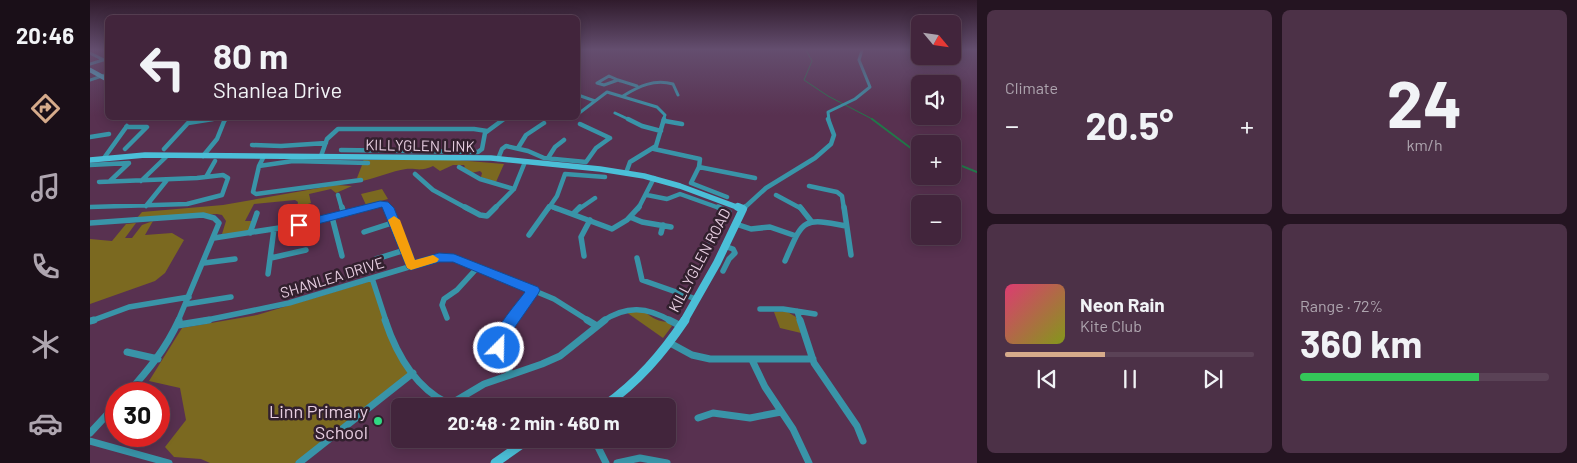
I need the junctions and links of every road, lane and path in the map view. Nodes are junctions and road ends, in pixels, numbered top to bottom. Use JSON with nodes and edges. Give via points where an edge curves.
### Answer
{"nodes":[{"id":1,"x":864,"y":72,"type":"edge"},
{"id":2,"x":105,"y":77,"type":"edge"},
{"id":3,"x":90,"y":80,"type":"edge"},
{"id":4,"x":620,"y":81,"type":"junction"},
{"id":5,"x":637,"y":86,"type":"junction"},
{"id":6,"x":678,"y":95,"type":"dead end"},
{"id":7,"x":580,"y":96,"type":"edge"},
{"id":8,"x":623,"y":96,"type":"junction"},
{"id":9,"x":595,"y":101,"type":"junction"},
{"id":10,"x":580,"y":112,"type":"edge"},
{"id":11,"x":615,"y":112,"type":"dead end"},
{"id":12,"x":208,"y":120,"type":"edge"},
{"id":13,"x":226,"y":120,"type":"edge"},
{"id":14,"x":502,"y":120,"type":"edge"},
{"id":15,"x":665,"y":122,"type":"junction"},
{"id":16,"x":544,"y":123,"type":"dead end"},
{"id":17,"x":580,"y":124,"type":"dead end"},
{"id":18,"x":682,"y":124,"type":"dead end"},
{"id":19,"x":487,"y":131,"type":"junction"},
{"id":20,"x":662,"y":131,"type":"junction"},
{"id":21,"x":109,"y":134,"type":"dead end"},
{"id":22,"x":90,"y":137,"type":"edge"},
{"id":23,"x":564,"y":140,"type":"dead end"},
{"id":24,"x":326,"y":143,"type":"junction"},
{"id":25,"x":252,"y":145,"type":"dead end"},
{"id":26,"x":124,"y":148,"type":"dead end"},
{"id":27,"x":518,"y":148,"type":"junction"},
{"id":28,"x":654,"y":149,"type":"junction"},
{"id":29,"x":342,"y":150,"type":"dead end"},
{"id":30,"x":165,"y":152,"type":"junction"},
{"id":31,"x":202,"y":156,"type":"junction"},
{"id":32,"x":264,"y":156,"type":"junction"},
{"id":33,"x":320,"y":156,"type":"junction"},
{"id":34,"x":104,"y":158,"type":"junction"},
{"id":35,"x":548,"y":158,"type":"junction"},
{"id":36,"x":498,"y":159,"type":"junction"},
{"id":37,"x":90,"y":160,"type":"edge"},
{"id":38,"x":216,"y":162,"type":"dead end"},
{"id":39,"x":360,"y":162,"type":"junction"},
{"id":40,"x":525,"y":162,"type":"junction"},
{"id":41,"x":368,"y":163,"type":"dead end"},
{"id":42,"x":90,"y":165,"type":"edge"},
{"id":43,"x":259,"y":166,"type":"junction"},
{"id":44,"x":699,"y":167,"type":"junction"},
{"id":45,"x":358,"y":168,"type":"dead end"},
{"id":46,"x":459,"y":168,"type":"dead end"},
{"id":47,"x":626,"y":173,"type":"junction"},
{"id":48,"x":414,"y":174,"type":"dead end"},
{"id":49,"x":206,"y":177,"type":"junction"},
{"id":50,"x":605,"y":177,"type":"dead end"},
{"id":51,"x":654,"y":178,"type":"junction"},
{"id":52,"x":755,"y":178,"type":"dead end"},
{"id":53,"x":166,"y":180,"type":"junction"},
{"id":54,"x":360,"y":180,"type":"dead end"},
{"id":55,"x":141,"y":181,"type":"junction"},
{"id":56,"x":99,"y":182,"type":"dead end"},
{"id":57,"x":110,"y":182,"type":"junction"},
{"id":58,"x":809,"y":186,"type":"dead end"},
{"id":59,"x":514,"y":189,"type":"junction"},
{"id":60,"x":338,"y":195,"type":"dead end"},
{"id":61,"x":776,"y":195,"type":"dead end"},
{"id":62,"x":647,"y":196,"type":"junction"},
{"id":63,"x":727,"y":197,"type":"dead end"},
{"id":64,"x":595,"y":198,"type":"dead end"},
{"id":65,"x":146,"y":206,"type":"junction"},
{"id":66,"x":550,"y":206,"type":"junction"},
{"id":67,"x":90,"y":207,"type":"edge"},
{"id":68,"x":743,"y":209,"type":"junction"},
{"id":69,"x":257,"y":213,"type":"dead end"},
{"id":70,"x":344,"y":214,"type":"junction"},
{"id":71,"x":573,"y":214,"type":"junction"},
{"id":72,"x":332,"y":217,"type":"junction"},
{"id":73,"x":630,"y":217,"type":"junction"},
{"id":74,"x":590,"y":220,"type":"junction"},
{"id":75,"x":811,"y":221,"type":"junction"},
{"id":76,"x":395,"y":222,"type":"junction"},
{"id":77,"x":90,"y":223,"type":"edge"},
{"id":78,"x":736,"y":224,"type":"junction"},
{"id":79,"x":663,"y":225,"type":"junction"},
{"id":80,"x":846,"y":226,"type":"junction"},
{"id":81,"x":671,"y":227,"type":"dead end"},
{"id":82,"x":274,"y":229,"type":"junction"},
{"id":83,"x":364,"y":232,"type":"dead end"},
{"id":84,"x":250,"y":233,"type":"junction"},
{"id":85,"x":661,"y":233,"type":"dead end"},
{"id":86,"x":529,"y":236,"type":"dead end"},
{"id":87,"x":796,"y":236,"type":"junction"},
{"id":88,"x":214,"y":238,"type":"junction"},
{"id":89,"x":710,"y":241,"type":"dead end"},
{"id":90,"x":724,"y":246,"type":"junction"},
{"id":91,"x":306,"y":250,"type":"dead end"},
{"id":92,"x":405,"y":250,"type":"junction"},
{"id":93,"x":851,"y":254,"type":"dead end"},
{"id":94,"x":342,"y":256,"type":"dead end"},
{"id":95,"x":584,"y":256,"type":"dead end"},
{"id":96,"x":271,"y":258,"type":"junction"},
{"id":97,"x":636,"y":258,"type":"dead end"},
{"id":98,"x":235,"y":259,"type":"dead end"},
{"id":99,"x":376,"y":259,"type":"dead end"},
{"id":100,"x":785,"y":261,"type":"dead end"},
{"id":101,"x":204,"y":263,"type":"junction"},
{"id":102,"x":411,"y":265,"type":"junction"},
{"id":103,"x":478,"y":267,"type":"junction"},
{"id":104,"x":724,"y":271,"type":"dead end"},
{"id":105,"x":268,"y":274,"type":"dead end"},
{"id":106,"x":372,"y":278,"type":"junction"},
{"id":107,"x":534,"y":290,"type":"junction"},
{"id":108,"x":189,"y":297,"type":"junction"},
{"id":109,"x":232,"y":297,"type":"dead end"},
{"id":110,"x":696,"y":299,"type":"junction"},
{"id":111,"x":187,"y":304,"type":"junction"},
{"id":112,"x":760,"y":309,"type":"dead end"},
{"id":113,"x":797,"y":311,"type":"junction"},
{"id":114,"x":815,"y":314,"type":"dead end"},
{"id":115,"x":447,"y":318,"type":"dead end"},
{"id":116,"x":90,"y":320,"type":"edge"},
{"id":117,"x":178,"y":325,"type":"junction"},
{"id":118,"x":597,"y":326,"type":"junction"},
{"id":119,"x":681,"y":326,"type":"junction"},
{"id":120,"x":670,"y":342,"type":"junction"},
{"id":121,"x":127,"y":352,"type":"dead end"},
{"id":122,"x":158,"y":359,"type":"junction"},
{"id":123,"x":813,"y":359,"type":"junction"},
{"id":124,"x":752,"y":360,"type":"junction"},
{"id":125,"x":412,"y":373,"type":"junction"},
{"id":126,"x":510,"y":374,"type":"junction"},
{"id":127,"x":138,"y":382,"type":"edge"},
{"id":128,"x":615,"y":398,"type":"edge"},
{"id":129,"x":781,"y":412,"type":"junction"},
{"id":130,"x":105,"y":417,"type":"edge"},
{"id":131,"x":698,"y":418,"type":"dead end"},
{"id":132,"x":90,"y":434,"type":"edge"},
{"id":133,"x":90,"y":441,"type":"edge"},
{"id":134,"x":863,"y":441,"type":"dead end"},
{"id":135,"x":517,"y":448,"type":"edge"},
{"id":136,"x":598,"y":448,"type":"edge"},
{"id":137,"x":169,"y":463,"type":"edge"},
{"id":138,"x":299,"y":463,"type":"edge"},
{"id":139,"x":496,"y":463,"type":"edge"},
{"id":140,"x":606,"y":463,"type":"edge"},
{"id":141,"x":617,"y":463,"type":"edge"},
{"id":142,"x":667,"y":463,"type":"edge"},
{"id":143,"x":810,"y":463,"type":"edge"}],
"edges":[{"from":1,"to":68,"type":"street","name":"KILLYGLEN ROAD","via":[[870,88],[827,113],[834,138],[826,149],[767,188]]},
{"from":2,"to":3,"type":"street"},
{"from":4,"to":4,"type":"street","via":[[603,86],[597,83],[609,76]]},
{"from":4,"to":5,"type":"street"},
{"from":5,"to":6,"type":"street","via":[[669,83]]},
{"from":5,"to":8,"type":"street"},
{"from":7,"to":9,"type":"street"},
{"from":8,"to":9,"type":"street","via":[[607,92]]},
{"from":8,"to":15,"type":"street","via":[[659,109],[665,114]]},
{"from":9,"to":10,"type":"street"},
{"from":11,"to":20,"type":"street","via":[[642,126]]},
{"from":12,"to":30,"type":"street","via":[[188,123]]},
{"from":13,"to":31,"type":"street","via":[[217,139]]},
{"from":14,"to":19,"type":"street"},
{"from":15,"to":18,"type":"street"},
{"from":15,"to":20,"type":"street"},
{"from":16,"to":27,"type":"street","via":[[526,135]]},
{"from":17,"to":35,"type":"street","via":[[608,136],[609,140],[596,148],[586,162]]},
{"from":19,"to":24,"type":"street","via":[[340,129],[334,131]]},
{"from":19,"to":29,"type":"street","via":[[482,150],[478,152]]},
{"from":20,"to":28,"type":"street"},
{"from":21,"to":22,"type":"street"},
{"from":23,"to":35,"type":"street"},
{"from":24,"to":25,"type":"street"},
{"from":24,"to":33,"type":"street"},
{"from":26,"to":34,"type":"street","via":[[146,127],[127,125]]},
{"from":27,"to":35,"type":"street"},
{"from":27,"to":36,"type":"street","via":[[504,147]]},
{"from":28,"to":44,"type":"street","via":[[697,158]]},
{"from":28,"to":47,"type":"street","via":[[630,162]]},
{"from":30,"to":31,"type":"street","name":"KILLYGLEN LINK"},
{"from":30,"to":34,"type":"street","name":"KILLYGLEN LINK"},
{"from":30,"to":55,"type":"street"},
{"from":31,"to":32,"type":"street","name":"KILLYGLEN LINK"},
{"from":32,"to":33,"type":"street","name":"KILLYGLEN LINK"},
{"from":32,"to":43,"type":"street"},
{"from":33,"to":36,"type":"street","name":"KILLYGLEN LINK"},
{"from":34,"to":37,"type":"street","name":"KILLYGLEN LINK"},
{"from":36,"to":40,"type":"street","name":"KILLYGLEN LINK"},
{"from":38,"to":49,"type":"street"},
{"from":39,"to":41,"type":"street"},
{"from":39,"to":43,"type":"street","via":[[290,161]]},
{"from":39,"to":45,"type":"street"},
{"from":40,"to":47,"type":"street","name":"KILLYGLEN LINK"},
{"from":40,"to":59,"type":"street"},
{"from":42,"to":57,"type":"street","via":[[128,162],[129,165]]},
{"from":43,"to":54,"type":"street","via":[[253,192],[256,194],[353,178]]},
{"from":44,"to":52,"type":"street"},
{"from":44,"to":63,"type":"street","via":[[692,182]]},
{"from":46,"to":59,"type":"street","via":[[480,179]]},
{"from":47,"to":51,"type":"street","name":"KILLYGLEN LINK"},
{"from":48,"to":59,"type":"street","via":[[433,190],[484,216],[490,214]]},
{"from":49,"to":53,"type":"street"},
{"from":49,"to":65,"type":"street","via":[[228,176],[222,195],[187,204]]},
{"from":50,"to":66,"type":"street","via":[[565,174]]},
{"from":51,"to":62,"type":"street"},
{"from":51,"to":68,"type":"street","name":"KILLYGLEN LINK"},
{"from":53,"to":55,"type":"street"},
{"from":53,"to":65,"type":"street"},
{"from":55,"to":57,"type":"street"},
{"from":56,"to":57,"type":"street"},
{"from":58,"to":80,"type":"street","via":[[841,194]]},
{"from":60,"to":70,"type":"street"},
{"from":61,"to":75,"type":"street","via":[[801,208]]},
{"from":62,"to":73,"type":"street"},
{"from":62,"to":89,"type":"street","via":[[667,199],[680,194],[726,210],[728,216]]},
{"from":64,"to":71,"type":"street"},
{"from":65,"to":67,"type":"street"},
{"from":66,"to":71,"type":"street"},
{"from":66,"to":86,"type":"street"},
{"from":68,"to":78,"type":"street","name":"KILLYGLEN ROAD"},
{"from":69,"to":84,"type":"street"},
{"from":70,"to":72,"type":"street"},
{"from":70,"to":76,"type":"street","via":[[385,204]]},
{"from":71,"to":74,"type":"street"},
{"from":72,"to":82,"type":"street"},
{"from":72,"to":94,"type":"street"},
{"from":73,"to":74,"type":"street","via":[[612,229]]},
{"from":73,"to":79,"type":"street","via":[[644,223]]},
{"from":74,"to":95,"type":"street","via":[[580,237]]},
{"from":75,"to":80,"type":"street"},
{"from":75,"to":87,"type":"street","via":[[803,225]]},
{"from":76,"to":83,"type":"street"},
{"from":76,"to":92,"type":"street"},
{"from":77,"to":88,"type":"street","via":[[206,215],[218,221]]},
{"from":78,"to":87,"type":"street","via":[[751,229],[770,227]]},
{"from":78,"to":90,"type":"street","name":"KILLYGLEN ROAD"},
{"from":79,"to":81,"type":"street"},
{"from":79,"to":85,"type":"street"},
{"from":80,"to":93,"type":"street"},
{"from":82,"to":84,"type":"street"},
{"from":82,"to":96,"type":"street"},
{"from":84,"to":88,"type":"street"},
{"from":87,"to":100,"type":"street"},
{"from":88,"to":101,"type":"street"},
{"from":90,"to":104,"type":"street","via":[[735,253]]},
{"from":90,"to":110,"type":"street","name":"KILLYGLEN ROAD"},
{"from":91,"to":96,"type":"street"},
{"from":92,"to":99,"type":"street"},
{"from":92,"to":102,"type":"street"},
{"from":96,"to":105,"type":"street"},
{"from":97,"to":110,"type":"street","via":[[642,280]]},
{"from":98,"to":101,"type":"street"},
{"from":101,"to":108,"type":"street"},
{"from":102,"to":103,"type":"street","name":"SHANLEA DRIVE","via":[[446,257]]},
{"from":102,"to":106,"type":"street","name":"SHANLEA DRIVE"},
{"from":103,"to":107,"type":"street","name":"SHANLEA DRIVE"},
{"from":103,"to":115,"type":"street","via":[[444,299],[442,305]]},
{"from":106,"to":117,"type":"street","name":"SHANLEA DRIVE","via":[[281,305]]},
{"from":106,"to":125,"type":"street","via":[[393,344]]},
{"from":107,"to":118,"type":"street","name":"SHANLEA DRIVE","via":[[562,303]]},
{"from":107,"to":126,"type":"street","via":[[500,340],[499,348]]},
{"from":108,"to":111,"type":"street"},
{"from":108,"to":116,"type":"street","via":[[129,307]]},
{"from":109,"to":111,"type":"street"},
{"from":110,"to":119,"type":"street","name":"KILLYGLEN ROAD"},
{"from":111,"to":117,"type":"street"},
{"from":112,"to":113,"type":"street"},
{"from":113,"to":114,"type":"street"},
{"from":113,"to":123,"type":"street"},
{"from":117,"to":122,"type":"street"},
{"from":118,"to":119,"type":"street","via":[[618,310],[634,308],[651,311]]},
{"from":118,"to":126,"type":"street","via":[[559,356]]},
{"from":119,"to":120,"type":"street","name":"KILLYGLEN ROAD"},
{"from":120,"to":124,"type":"street","via":[[706,359]]},
{"from":120,"to":128,"type":"street","name":"KILLYGLEN ROAD"},
{"from":121,"to":122,"type":"street"},
{"from":122,"to":127,"type":"street"},
{"from":123,"to":124,"type":"street"},
{"from":123,"to":134,"type":"street","via":[[857,426]]},
{"from":124,"to":129,"type":"street"},
{"from":125,"to":126,"type":"street","via":[[435,397],[447,403]]},
{"from":125,"to":138,"type":"street"},
{"from":129,"to":131,"type":"street","via":[[750,418],[713,413]]},
{"from":129,"to":143,"type":"street"},
{"from":130,"to":132,"type":"street"},
{"from":133,"to":137,"type":"street"},
{"from":135,"to":139,"type":"street"},
{"from":136,"to":140,"type":"street"},
{"from":141,"to":142,"type":"street","via":[[640,458]]}]}
